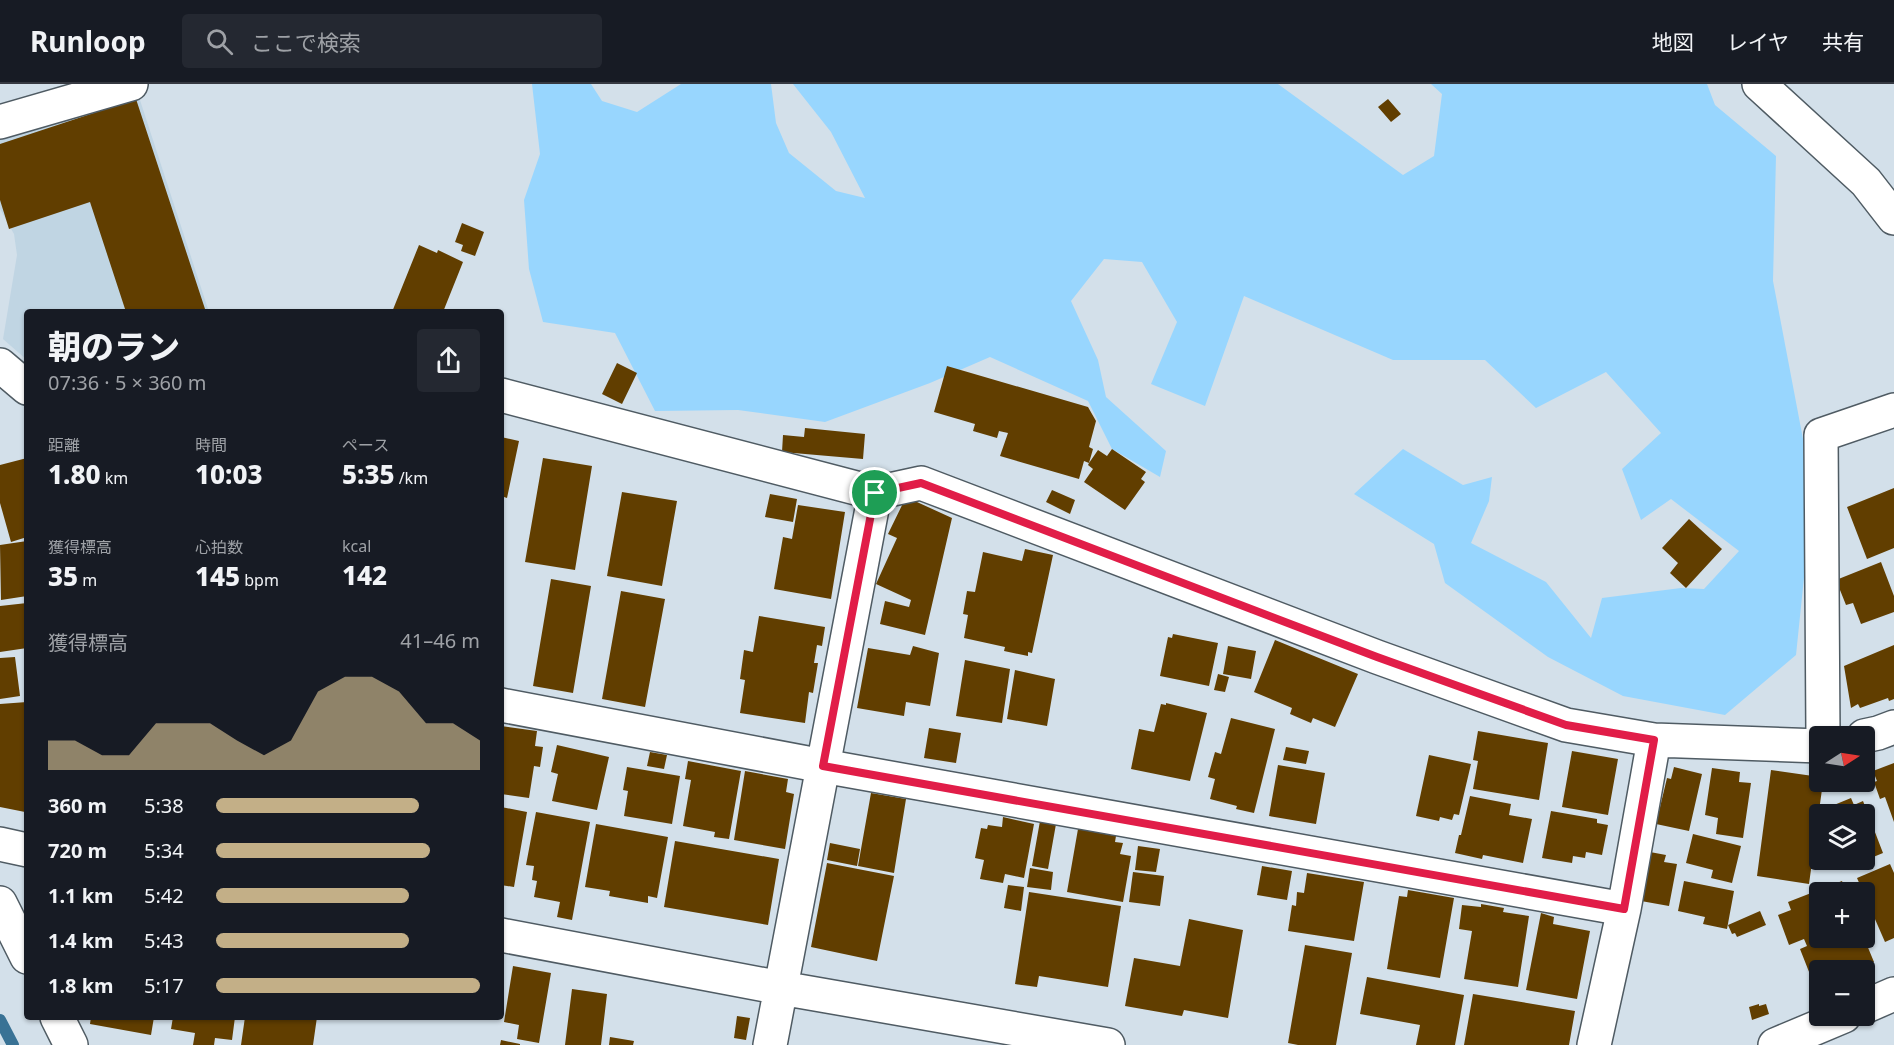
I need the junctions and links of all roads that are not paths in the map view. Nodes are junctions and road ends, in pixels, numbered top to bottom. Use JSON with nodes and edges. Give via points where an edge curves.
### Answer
{"nodes":[{"id":1,"x":131,"y":84,"type":"edge"},
{"id":2,"x":1759,"y":84,"type":"edge"},
{"id":3,"x":0,"y":122,"type":"edge"},
{"id":4,"x":1894,"y":218,"type":"edge"},
{"id":5,"x":0,"y":365,"type":"edge"},
{"id":6,"x":24,"y":385,"type":"edge"},
{"id":7,"x":504,"y":396,"type":"edge"},
{"id":8,"x":1894,"y":410,"type":"edge"},
{"id":9,"x":875,"y":493,"type":"junction"},
{"id":10,"x":504,"y":706,"type":"edge"},
{"id":11,"x":1823,"y":726,"type":"edge"},
{"id":12,"x":1894,"y":727,"type":"edge"},
{"id":13,"x":1875,"y":734,"type":"edge"},
{"id":14,"x":1654,"y":740,"type":"junction"},
{"id":15,"x":1809,"y":746,"type":"edge"},
{"id":16,"x":823,"y":766,"type":"junction"},
{"id":17,"x":0,"y":844,"type":"edge"},
{"id":18,"x":24,"y":849,"type":"edge"},
{"id":19,"x":0,"y":903,"type":"edge"},
{"id":20,"x":1624,"y":909,"type":"junction"},
{"id":21,"x":504,"y":936,"type":"edge"},
{"id":22,"x":24,"y":951,"type":"edge"},
{"id":23,"x":781,"y":988,"type":"junction"},
{"id":24,"x":1894,"y":994,"type":"edge"},
{"id":25,"x":1875,"y":1002,"type":"edge"},
{"id":26,"x":58,"y":1020,"type":"edge"},
{"id":27,"x":1820,"y":1026,"type":"edge"},
{"id":28,"x":71,"y":1045,"type":"edge"},
{"id":29,"x":770,"y":1045,"type":"edge"},
{"id":30,"x":1108,"y":1045,"type":"edge"},
{"id":31,"x":1594,"y":1045,"type":"edge"},
{"id":32,"x":1775,"y":1045,"type":"edge"}],
"edges":[{"from":1,"to":3,"type":"street"},
{"from":2,"to":4,"type":"street","via":[[1866,182]]},
{"from":5,"to":6,"type":"street"},
{"from":7,"to":9,"type":"street"},
{"from":8,"to":11,"type":"street","via":[[1821,435]]},
{"from":9,"to":14,"type":"street","via":[[921,483],[1566,725]]},
{"from":9,"to":16,"type":"street"},
{"from":10,"to":16,"type":"street"},
{"from":12,"to":13,"type":"street"},
{"from":14,"to":15,"type":"street"},
{"from":14,"to":20,"type":"street"},
{"from":16,"to":20,"type":"street"},
{"from":16,"to":23,"type":"street"},
{"from":17,"to":18,"type":"street"},
{"from":19,"to":22,"type":"street"},
{"from":20,"to":31,"type":"street"},
{"from":21,"to":23,"type":"street"},
{"from":23,"to":29,"type":"street"},
{"from":23,"to":30,"type":"street"},
{"from":24,"to":25,"type":"street"},
{"from":26,"to":28,"type":"street"},
{"from":27,"to":32,"type":"street"}]}
